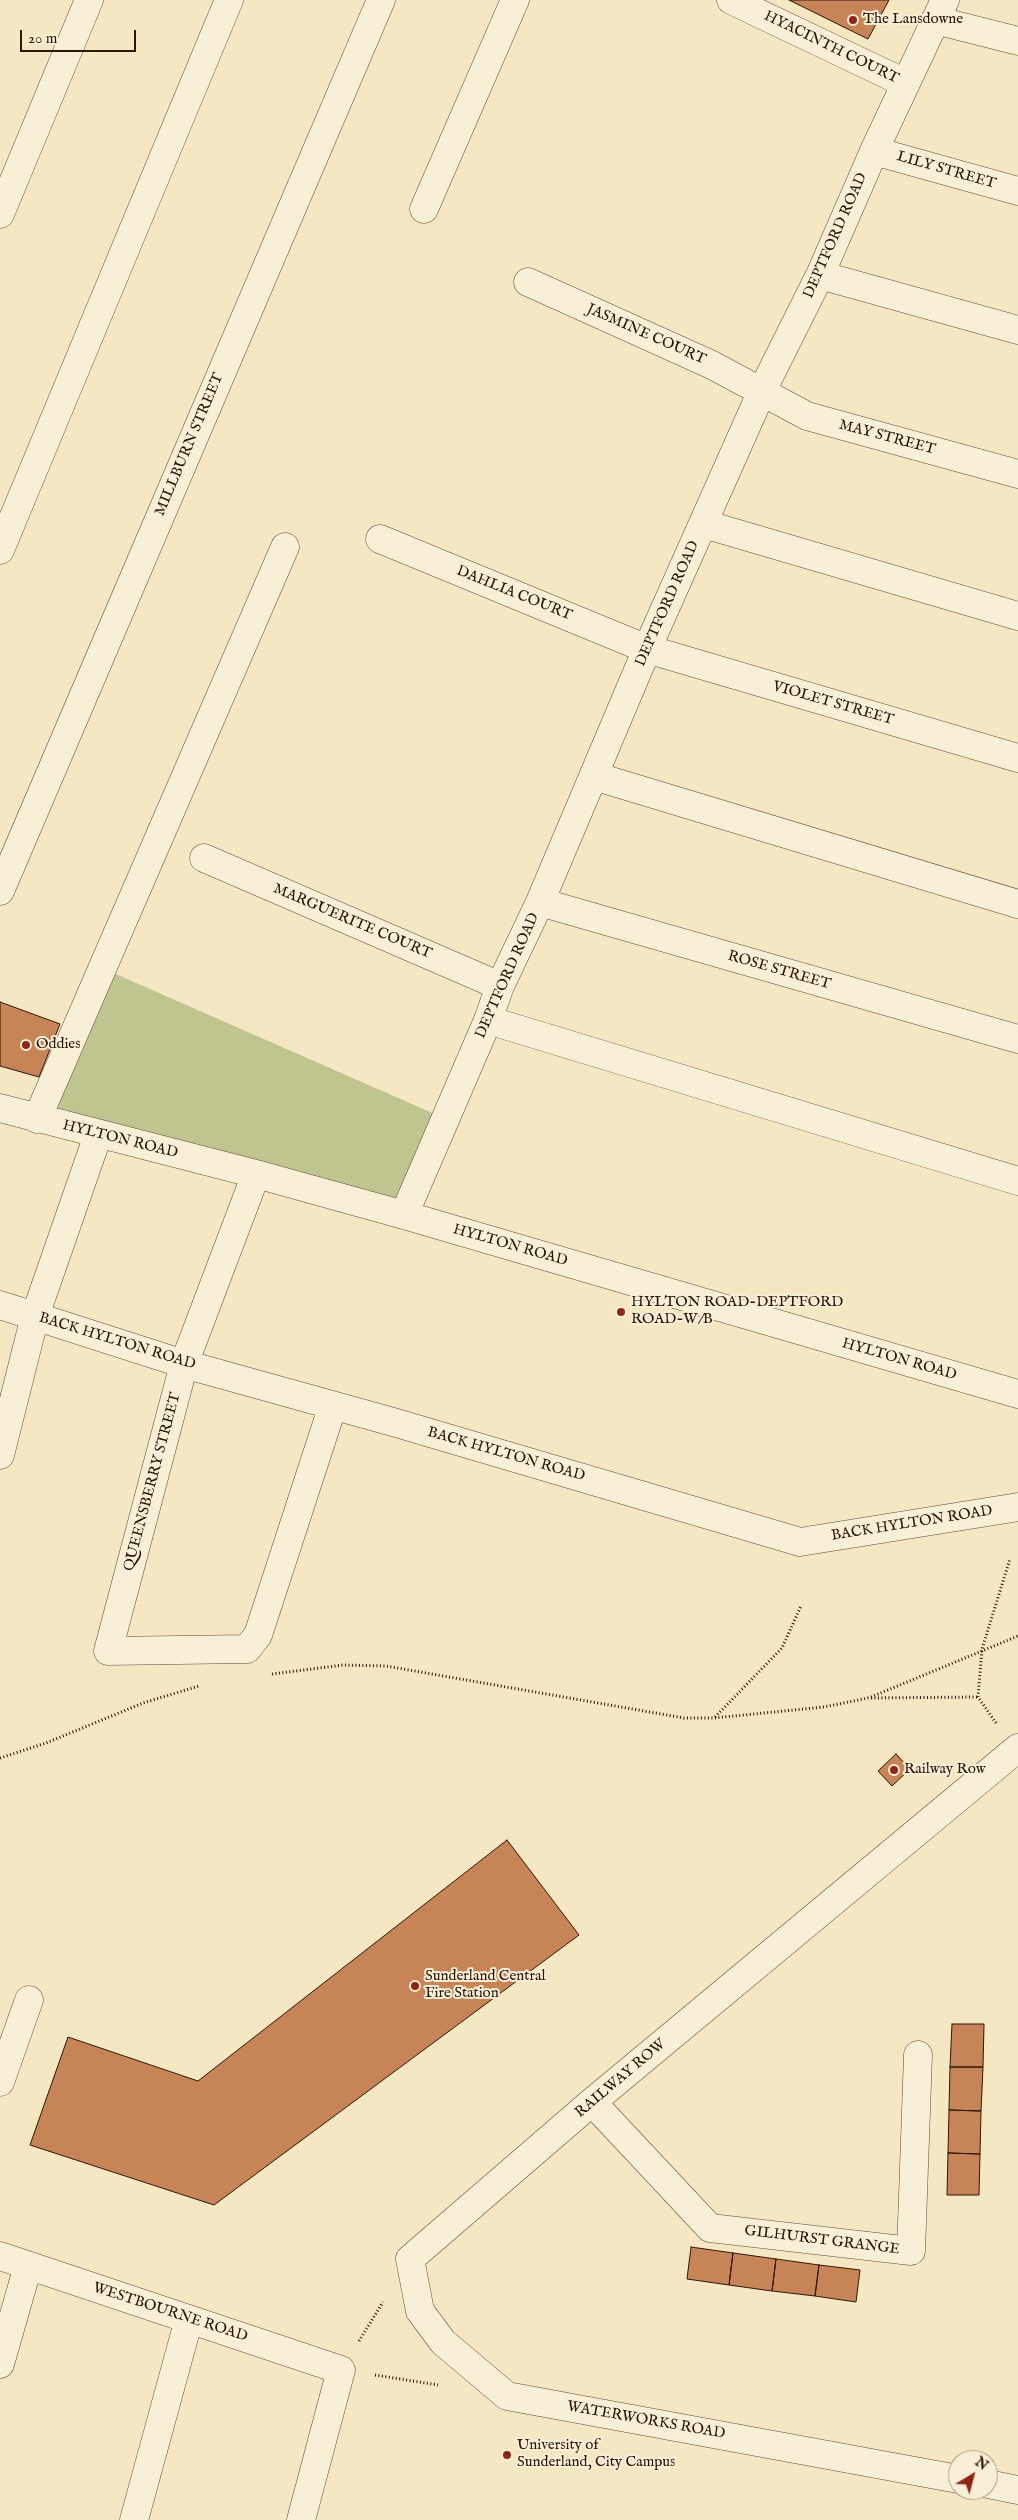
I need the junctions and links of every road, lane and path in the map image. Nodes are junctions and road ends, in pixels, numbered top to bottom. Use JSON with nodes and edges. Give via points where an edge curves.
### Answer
{"nodes":[{"id":1,"x":89,"y":0,"type":"edge"},
{"id":2,"x":229,"y":0,"type":"edge"},
{"id":3,"x":381,"y":0,"type":"edge"},
{"id":4,"x":515,"y":0,"type":"edge"},
{"id":5,"x":731,"y":0,"type":"edge"},
{"id":6,"x":940,"y":10,"type":"edge"},
{"id":7,"x":1018,"y":41,"type":"edge"},
{"id":8,"x":905,"y":83,"type":"junction"},
{"id":9,"x":874,"y":150,"type":"junction"},
{"id":10,"x":1018,"y":191,"type":"edge"},
{"id":11,"x":424,"y":209,"type":"dead end"},
{"id":12,"x":0,"y":214,"type":"edge"},
{"id":13,"x":820,"y":275,"type":"junction"},
{"id":14,"x":528,"y":282,"type":"dead end"},
{"id":15,"x":1018,"y":330,"type":"edge"},
{"id":16,"x":762,"y":391,"type":"junction"},
{"id":17,"x":1018,"y":474,"type":"edge"},
{"id":18,"x":704,"y":524,"type":"junction"},
{"id":19,"x":380,"y":539,"type":"dead end"},
{"id":20,"x":285,"y":547,"type":"dead end"},
{"id":21,"x":0,"y":550,"type":"edge"},
{"id":22,"x":1018,"y":616,"type":"edge"},
{"id":23,"x":647,"y":649,"type":"junction"},
{"id":24,"x":1018,"y":758,"type":"edge"},
{"id":25,"x":594,"y":776,"type":"junction"},
{"id":26,"x":204,"y":858,"type":"dead end"},
{"id":27,"x":0,"y":891,"type":"edge"},
{"id":28,"x":540,"y":902,"type":"junction"},
{"id":29,"x":1018,"y":904,"type":"edge"},
{"id":30,"x":500,"y":986,"type":"junction"},
{"id":31,"x":488,"y":1020,"type":"junction"},
{"id":32,"x":1018,"y":1039,"type":"edge"},
{"id":33,"x":0,"y":1108,"type":"edge"},
{"id":34,"x":37,"y":1118,"type":"junction"},
{"id":35,"x":98,"y":1135,"type":"junction"},
{"id":36,"x":256,"y":1174,"type":"junction"},
{"id":37,"x":1018,"y":1181,"type":"edge"},
{"id":38,"x":404,"y":1215,"type":"junction"},
{"id":39,"x":0,"y":1305,"type":"edge"},
{"id":40,"x":35,"y":1316,"type":"junction"},
{"id":41,"x":184,"y":1364,"type":"junction"},
{"id":42,"x":1018,"y":1394,"type":"edge"},
{"id":43,"x":333,"y":1405,"type":"junction"},
{"id":44,"x":0,"y":1454,"type":"edge"},
{"id":45,"x":1018,"y":1507,"type":"edge"},
{"id":46,"x":1010,"y":1559,"type":"dead end"},
{"id":47,"x":801,"y":1606,"type":"dead end"},
{"id":48,"x":1018,"y":1636,"type":"edge"},
{"id":49,"x":982,"y":1649,"type":"junction"},
{"id":50,"x":265,"y":1674,"type":"dead end"},
{"id":51,"x":208,"y":1684,"type":"dead end"},
{"id":52,"x":978,"y":1697,"type":"junction"},
{"id":53,"x":868,"y":1698,"type":"junction"},
{"id":54,"x":714,"y":1718,"type":"junction"},
{"id":55,"x":1017,"y":1751,"type":"edge"},
{"id":56,"x":0,"y":1758,"type":"edge"},
{"id":57,"x":30,"y":2000,"type":"dead end"},
{"id":58,"x":918,"y":2055,"type":"dead end"},
{"id":59,"x":0,"y":2082,"type":"edge"},
{"id":60,"x":592,"y":2102,"type":"junction"},
{"id":61,"x":0,"y":2256,"type":"edge"},
{"id":62,"x":410,"y":2258,"type":"junction"},
{"id":63,"x":28,"y":2266,"type":"junction"},
{"id":64,"x":189,"y":2319,"type":"junction"},
{"id":65,"x":0,"y":2364,"type":"edge"},
{"id":66,"x":341,"y":2370,"type":"junction"},
{"id":67,"x":448,"y":2386,"type":"dead end"},
{"id":68,"x":948,"y":2477,"type":"edge"},
{"id":69,"x":998,"y":2486,"type":"edge"},
{"id":70,"x":1018,"y":2490,"type":"edge"},
{"id":71,"x":134,"y":2520,"type":"edge"},
{"id":72,"x":302,"y":2520,"type":"edge"}],
"edges":[{"from":1,"to":12,"type":"street"},
{"from":2,"to":21,"type":"street"},
{"from":3,"to":27,"type":"street","name":"MILLBURN STREET"},
{"from":4,"to":11,"type":"street"},
{"from":5,"to":8,"type":"street","name":"HYACINTH COURT"},
{"from":6,"to":7,"type":"street"},
{"from":6,"to":8,"type":"street","name":"DEPTFORD ROAD"},
{"from":8,"to":9,"type":"street","name":"DEPTFORD ROAD"},
{"from":9,"to":10,"type":"street","name":"LILY STREET"},
{"from":9,"to":13,"type":"street","name":"DEPTFORD ROAD"},
{"from":13,"to":15,"type":"street"},
{"from":13,"to":16,"type":"street","name":"DEPTFORD ROAD"},
{"from":14,"to":16,"type":"street","name":"JASMINE COURT"},
{"from":16,"to":17,"type":"street","name":"MAY STREET","via":[[807,416]]},
{"from":16,"to":18,"type":"street","name":"DEPTFORD ROAD"},
{"from":18,"to":22,"type":"street"},
{"from":18,"to":23,"type":"street","name":"DEPTFORD ROAD"},
{"from":19,"to":23,"type":"street","name":"DAHLIA COURT"},
{"from":20,"to":34,"type":"street"},
{"from":23,"to":24,"type":"street","name":"VIOLET STREET"},
{"from":23,"to":25,"type":"street","name":"DEPTFORD ROAD"},
{"from":25,"to":28,"type":"street","name":"DEPTFORD ROAD"},
{"from":25,"to":29,"type":"street"},
{"from":26,"to":30,"type":"street","name":"MARGUERITE COURT"},
{"from":28,"to":30,"type":"street","name":"DEPTFORD ROAD"},
{"from":28,"to":32,"type":"street","name":"ROSE STREET"},
{"from":30,"to":31,"type":"street","name":"DEPTFORD ROAD"},
{"from":31,"to":37,"type":"street"},
{"from":31,"to":38,"type":"street","name":"DEPTFORD ROAD"},
{"from":33,"to":34,"type":"street","name":"HYLTON ROAD"},
{"from":34,"to":35,"type":"street","name":"HYLTON ROAD"},
{"from":35,"to":36,"type":"street","name":"HYLTON ROAD"},
{"from":35,"to":40,"type":"street"},
{"from":36,"to":38,"type":"street","name":"HYLTON ROAD"},
{"from":36,"to":41,"type":"street","name":"QUEENSBERRY STREET"},
{"from":38,"to":42,"type":"street","name":"HYLTON ROAD"},
{"from":39,"to":40,"type":"street","name":"BACK HYLTON ROAD"},
{"from":40,"to":41,"type":"street","name":"BACK HYLTON ROAD"},
{"from":40,"to":44,"type":"street"},
{"from":41,"to":43,"type":"street","name":"BACK HYLTON ROAD"},
{"from":41,"to":43,"type":"street","name":"QUEENSBERRY STREET","via":[[108,1651],[247,1649],[258,1635]]},
{"from":43,"to":45,"type":"street","name":"BACK HYLTON ROAD","via":[[800,1542]]},
{"from":46,"to":49,"type":"path"},
{"from":47,"to":54,"type":"path","via":[[782,1648]]},
{"from":48,"to":49,"type":"path"},
{"from":49,"to":52,"type":"path"},
{"from":49,"to":53,"type":"path"},
{"from":50,"to":54,"type":"path","via":[[343,1665],[386,1666],[684,1718]]},
{"from":51,"to":56,"type":"path","via":[[143,1703],[46,1743]]},
{"from":52,"to":53,"type":"path"},
{"from":52,"to":55,"type":"path"},
{"from":53,"to":54,"type":"path"},
{"from":55,"to":60,"type":"street","name":"RAILWAY ROW"},
{"from":57,"to":59,"type":"street"},
{"from":58,"to":60,"type":"street","name":"GILHURST GRANGE","via":[[911,2251],[710,2228]]},
{"from":60,"to":62,"type":"street","name":"RAILWAY ROW"},
{"from":61,"to":63,"type":"street","name":"WESTBOURNE ROAD"},
{"from":62,"to":66,"type":"path"},
{"from":62,"to":68,"type":"street","name":"WATERWORKS ROAD","via":[[420,2311],[443,2342],[507,2396]]},
{"from":63,"to":64,"type":"street","name":"WESTBOURNE ROAD"},
{"from":63,"to":65,"type":"street"},
{"from":64,"to":66,"type":"street","name":"WESTBOURNE ROAD"},
{"from":64,"to":71,"type":"street"},
{"from":66,"to":67,"type":"path"},
{"from":66,"to":72,"type":"street"},
{"from":69,"to":70,"type":"street"}]}
